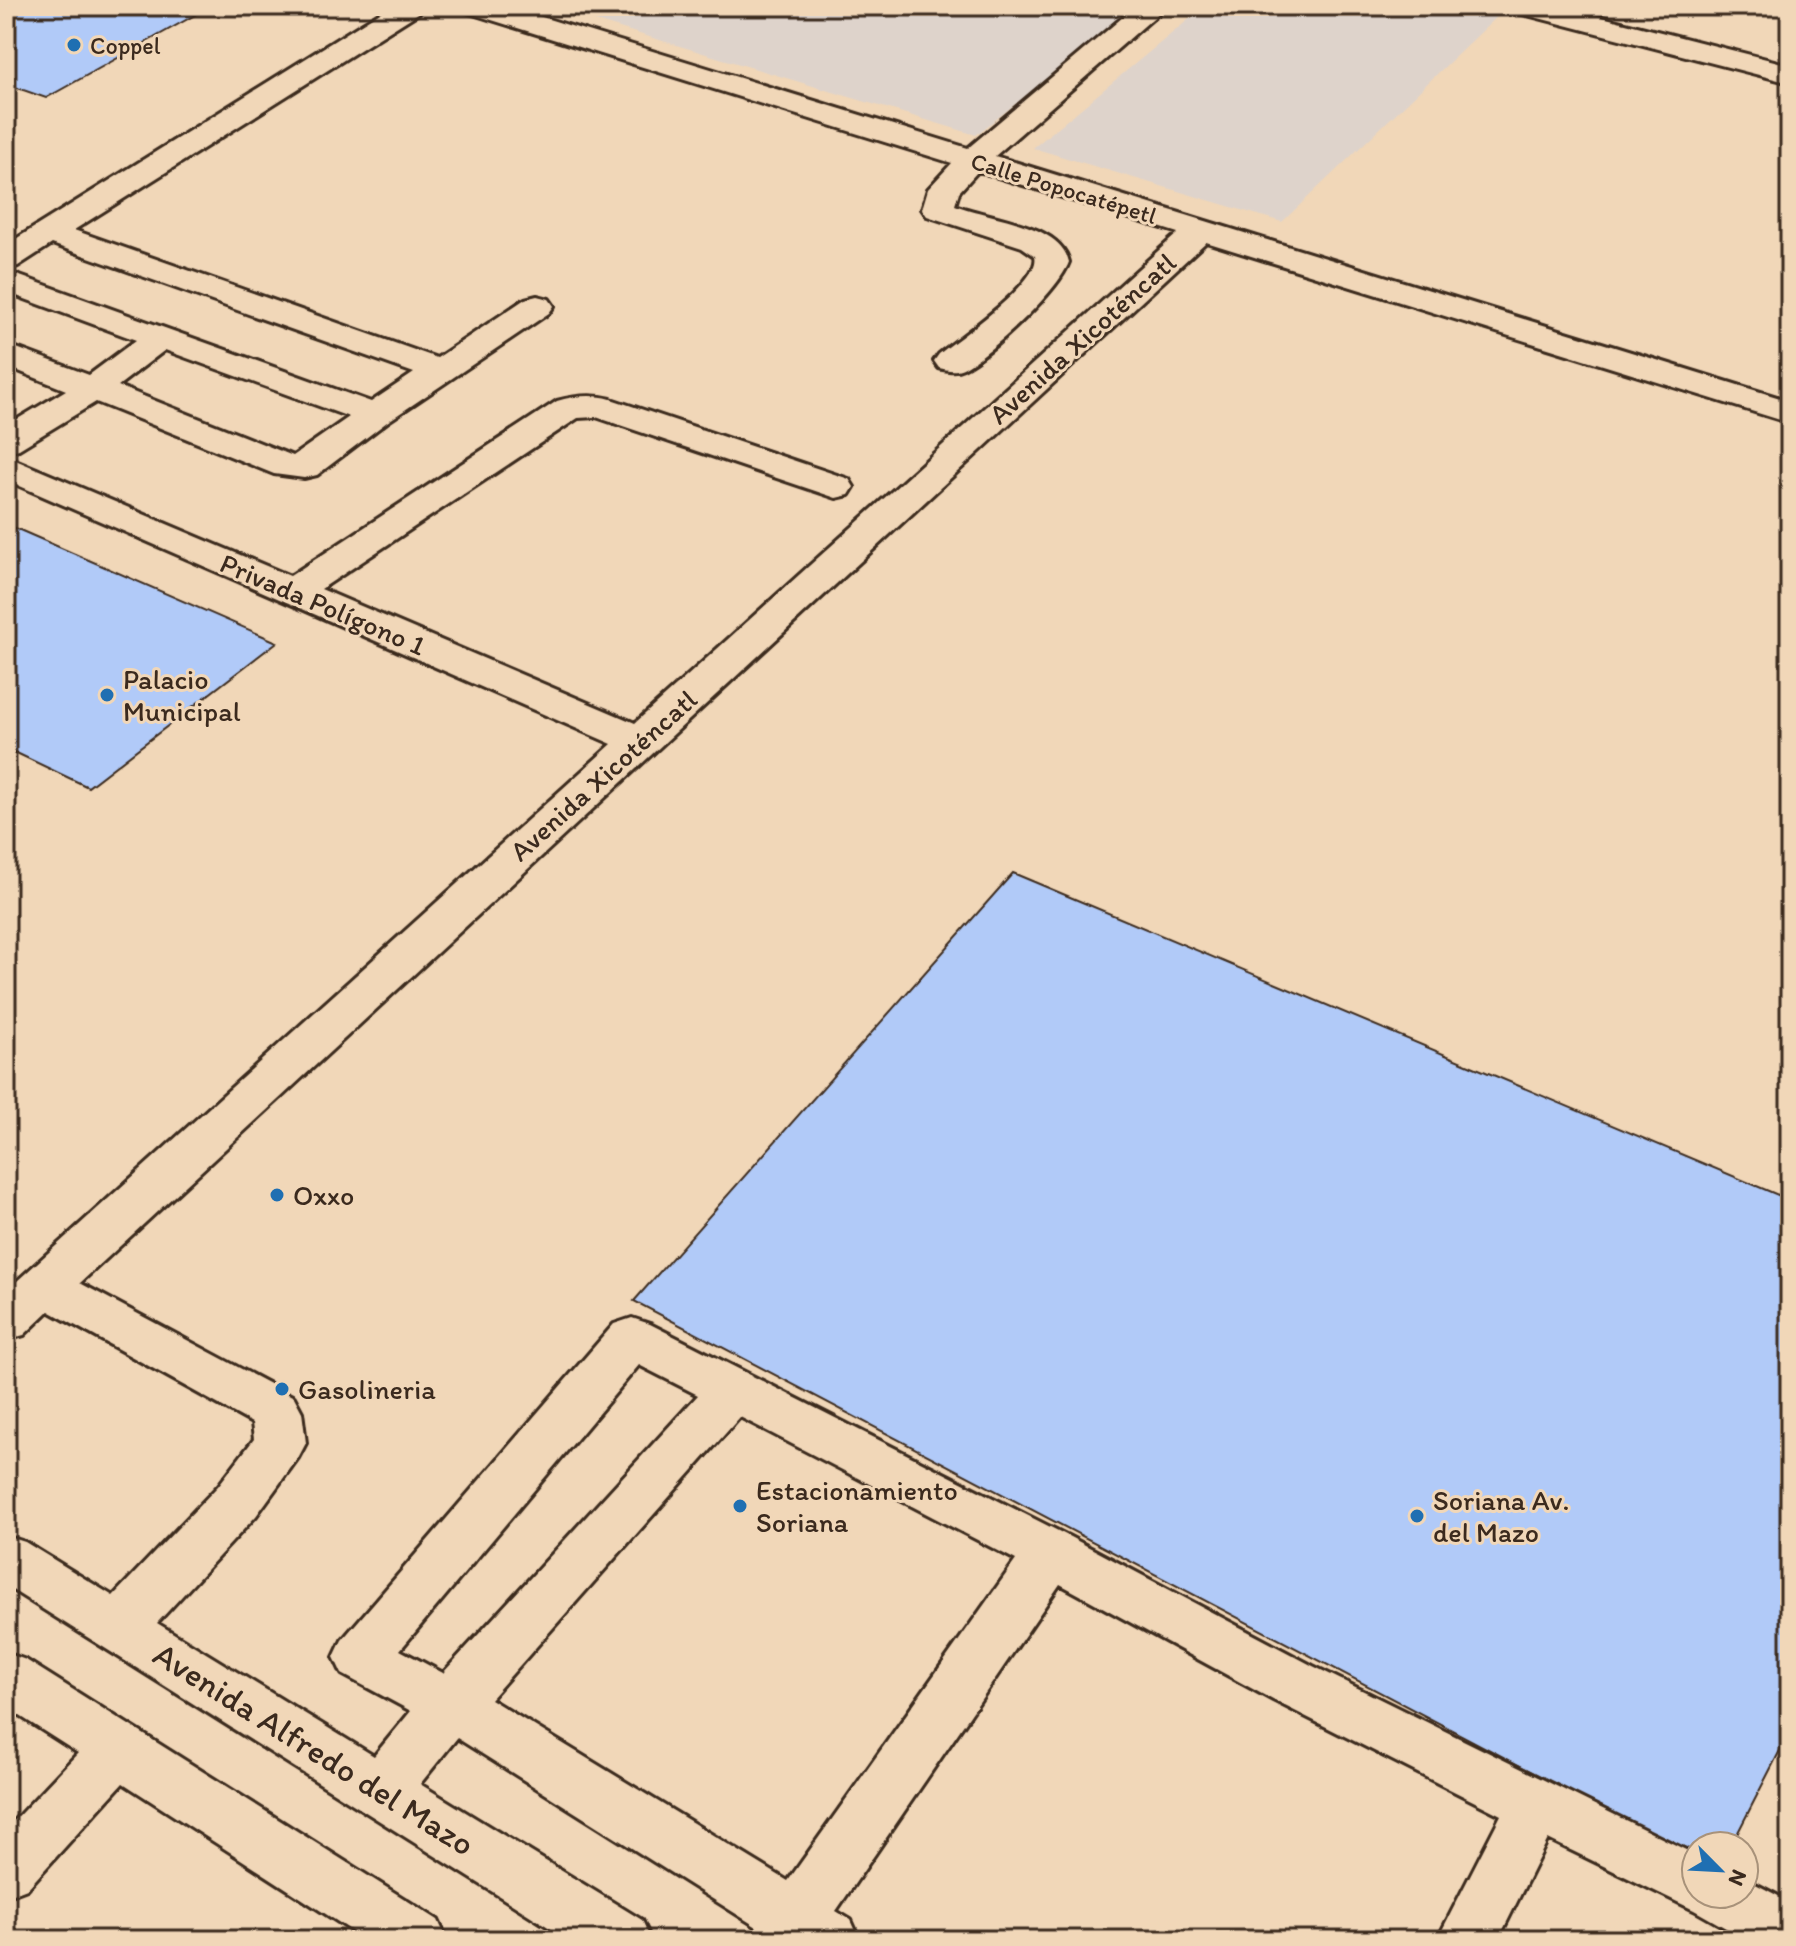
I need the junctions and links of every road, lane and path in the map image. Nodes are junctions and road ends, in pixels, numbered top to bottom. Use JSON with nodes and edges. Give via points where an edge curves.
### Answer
{"nodes":[{"id":1,"x":410,"y":6,"type":"edge"},
{"id":2,"x":476,"y":6,"type":"edge"},
{"id":3,"x":1153,"y":6,"type":"edge"},
{"id":4,"x":1525,"y":6,"type":"edge"},
{"id":5,"x":1790,"y":74,"type":"edge"},
{"id":6,"x":972,"y":160,"type":"junction"},
{"id":7,"x":1200,"y":230,"type":"junction"},
{"id":8,"x":49,"y":232,"type":"junction"},
{"id":9,"x":6,"y":259,"type":"edge"},
{"id":10,"x":6,"y":281,"type":"edge"},
{"id":11,"x":537,"y":306,"type":"dead end"},
{"id":12,"x":161,"y":337,"type":"junction"},
{"id":13,"x":6,"y":354,"type":"edge"},
{"id":14,"x":951,"y":361,"type":"dead end"},
{"id":15,"x":441,"y":371,"type":"junction"},
{"id":16,"x":91,"y":390,"type":"junction"},
{"id":17,"x":1790,"y":412,"type":"edge"},
{"id":18,"x":375,"y":415,"type":"junction"},
{"id":19,"x":6,"y":441,"type":"edge"},
{"id":20,"x":6,"y":467,"type":"edge"},
{"id":21,"x":836,"y":487,"type":"dead end"},
{"id":22,"x":292,"y":591,"type":"junction"},
{"id":23,"x":641,"y":741,"type":"junction"},
{"id":24,"x":44,"y":1286,"type":"junction"},
{"id":25,"x":6,"y":1321,"type":"edge"},
{"id":26,"x":734,"y":1390,"type":"junction"},
{"id":27,"x":1051,"y":1553,"type":"junction"},
{"id":28,"x":6,"y":1558,"type":"edge"},
{"id":29,"x":118,"y":1628,"type":"junction"},
{"id":30,"x":6,"y":1677,"type":"edge"},
{"id":31,"x":450,"y":1704,"type":"junction"},
{"id":32,"x":118,"y":1749,"type":"junction"},
{"id":33,"x":381,"y":1790,"type":"junction"},
{"id":34,"x":1536,"y":1804,"type":"junction"},
{"id":35,"x":6,"y":1870,"type":"edge"},
{"id":36,"x":1680,"y":1876,"type":"edge"},
{"id":37,"x":1747,"y":1910,"type":"edge"},
{"id":38,"x":1790,"y":1932,"type":"edge"},
{"id":39,"x":802,"y":1933,"type":"edge"},
{"id":40,"x":417,"y":1940,"type":"edge"},
{"id":41,"x":621,"y":1940,"type":"edge"},
{"id":42,"x":1467,"y":1940,"type":"edge"}],
"edges":[{"from":1,"to":8,"type":"street"},
{"from":2,"to":6,"type":"street","name":"Calle Popocatépetl"},
{"from":3,"to":6,"type":"street"},
{"from":4,"to":5,"type":"street"},
{"from":6,"to":7,"type":"street","name":"Calle Popocatépetl"},
{"from":6,"to":14,"type":"street","via":[[944,189],[938,209],[1031,239],[1049,250],[1053,261],[1037,288]]},
{"from":7,"to":17,"type":"street","name":"Calle Popocatépetl"},
{"from":7,"to":23,"type":"street","name":"Avenida Xicoténcatl"},
{"from":8,"to":9,"type":"street"},
{"from":8,"to":15,"type":"street"},
{"from":10,"to":12,"type":"street"},
{"from":11,"to":15,"type":"street"},
{"from":12,"to":16,"type":"street"},
{"from":12,"to":18,"type":"street"},
{"from":13,"to":16,"type":"street"},
{"from":15,"to":18,"type":"street"},
{"from":16,"to":18,"type":"street","via":[[304,467]]},
{"from":16,"to":19,"type":"street"},
{"from":20,"to":22,"type":"street","name":"Privada Polígono 1"},
{"from":21,"to":22,"type":"street","via":[[599,406],[569,408]]},
{"from":22,"to":23,"type":"street","name":"Privada Polígono 1"},
{"from":23,"to":24,"type":"street","name":"Avenida Xicoténcatl"},
{"from":24,"to":25,"type":"street","name":"Avenida Xicoténcatl"},
{"from":24,"to":29,"type":"street","via":[[276,1412],[280,1443],[237,1501]]},
{"from":26,"to":27,"type":"street"},
{"from":26,"to":31,"type":"street"},
{"from":26,"to":31,"type":"street","via":[[632,1338],[361,1657]]},
{"from":27,"to":34,"type":"street"},
{"from":27,"to":39,"type":"street"},
{"from":28,"to":29,"type":"street","name":"Avenida Alfredo del Mazo"},
{"from":29,"to":33,"type":"street","name":"Avenida Alfredo del Mazo"},
{"from":30,"to":32,"type":"street"},
{"from":31,"to":33,"type":"street"},
{"from":31,"to":39,"type":"street"},
{"from":32,"to":35,"type":"street"},
{"from":32,"to":40,"type":"street"},
{"from":33,"to":41,"type":"street","name":"Avenida Alfredo del Mazo"},
{"from":34,"to":36,"type":"street"},
{"from":34,"to":42,"type":"street"},
{"from":37,"to":38,"type":"street"}]}
